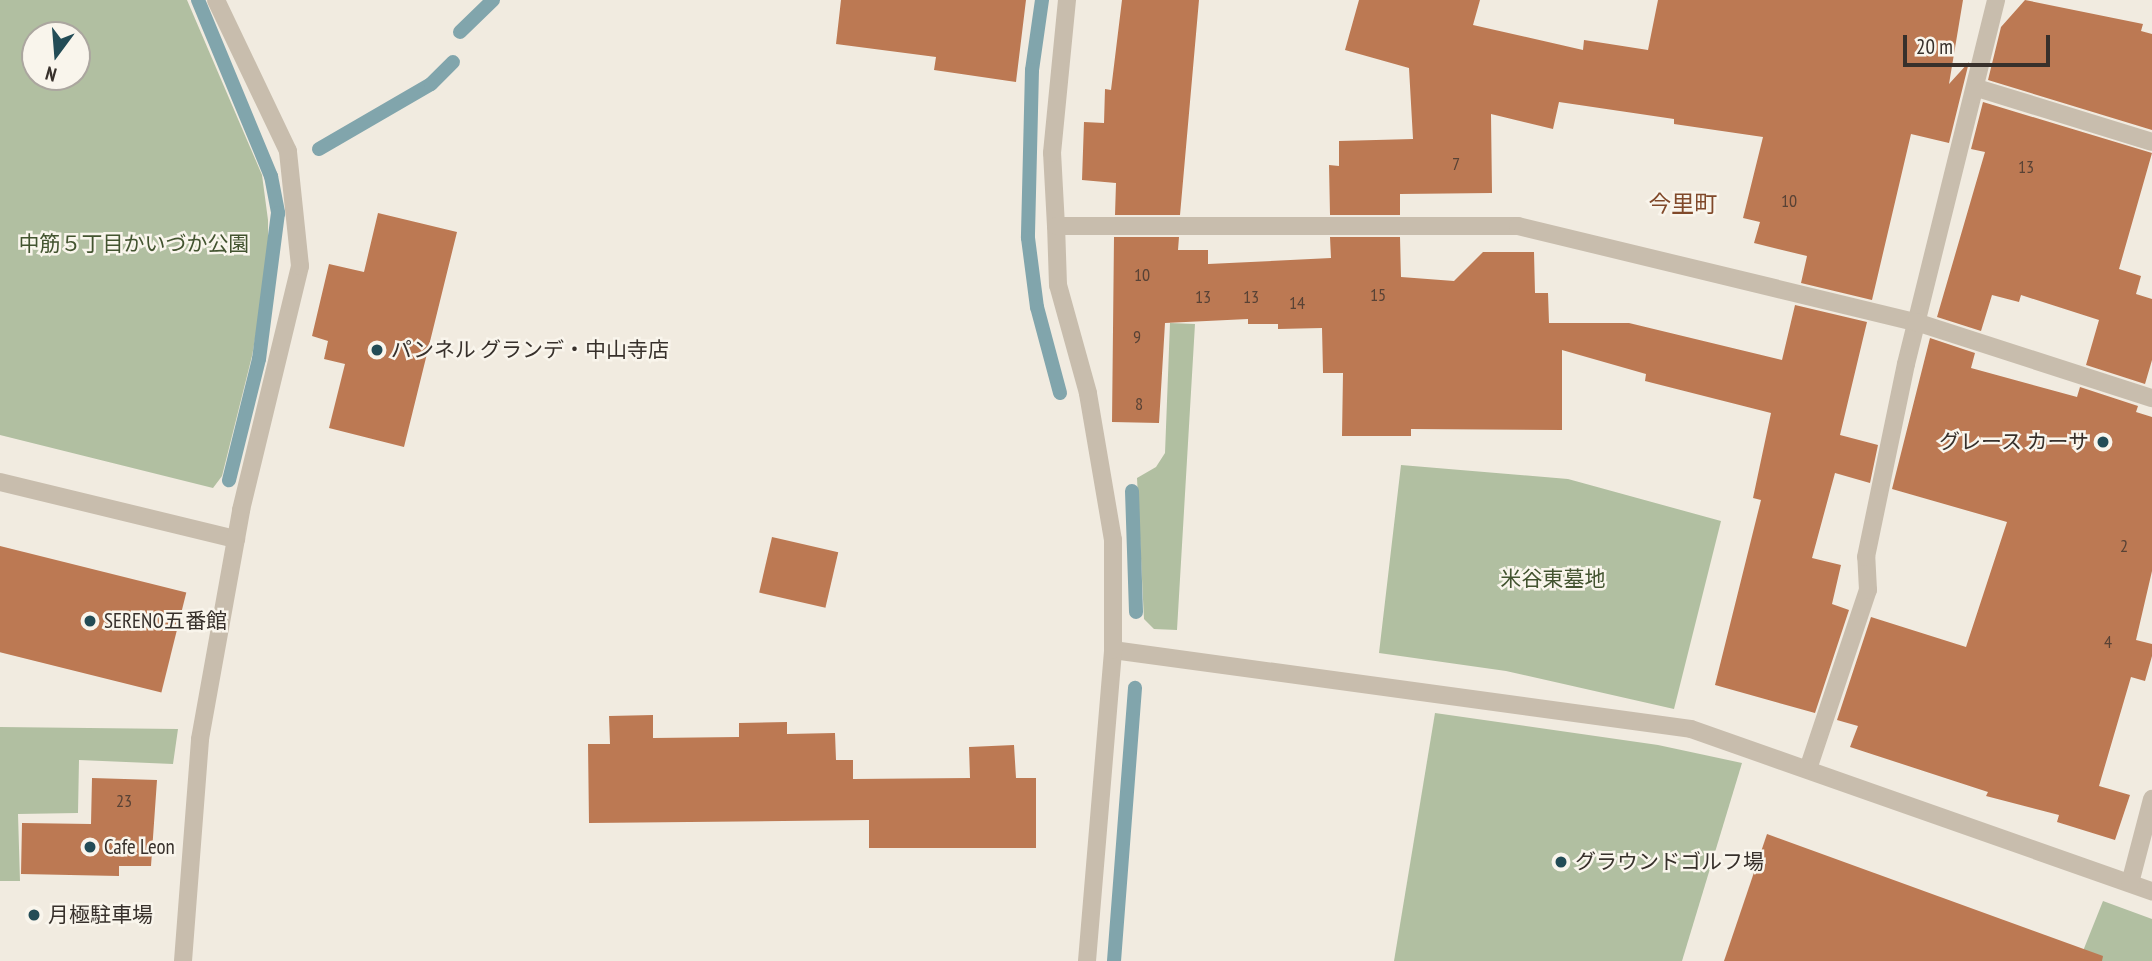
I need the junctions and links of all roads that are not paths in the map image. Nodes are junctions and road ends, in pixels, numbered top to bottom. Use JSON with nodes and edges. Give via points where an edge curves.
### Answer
{"nodes":[{"id":1,"x":216,"y":0,"type":"edge"},
{"id":2,"x":1067,"y":0,"type":"edge"},
{"id":3,"x":1996,"y":0,"type":"edge"},
{"id":4,"x":1976,"y":88,"type":"junction"},
{"id":5,"x":2152,"y":142,"type":"edge"},
{"id":6,"x":1056,"y":226,"type":"junction"},
{"id":7,"x":1916,"y":322,"type":"junction"},
{"id":8,"x":2152,"y":398,"type":"edge"},
{"id":9,"x":0,"y":482,"type":"edge"},
{"id":10,"x":236,"y":539,"type":"junction"},
{"id":11,"x":1113,"y":650,"type":"junction"},
{"id":12,"x":1808,"y":769,"type":"junction"},
{"id":13,"x":2152,"y":799,"type":"edge"},
{"id":14,"x":2130,"y":883,"type":"junction"},
{"id":15,"x":2152,"y":891,"type":"edge"},
{"id":16,"x":183,"y":961,"type":"edge"},
{"id":17,"x":1087,"y":961,"type":"edge"}],
"edges":[{"from":1,"to":10,"type":"street","via":[[288,151],[300,266]]},
{"from":2,"to":6,"type":"street","via":[[1052,153]]},
{"from":3,"to":4,"type":"street"},
{"from":4,"to":5,"type":"street"},
{"from":4,"to":7,"type":"street"},
{"from":6,"to":7,"type":"street","via":[[1518,226]]},
{"from":6,"to":11,"type":"street","via":[[1058,285],[1088,393],[1113,540]]},
{"from":7,"to":8,"type":"street"},
{"from":7,"to":12,"type":"street","via":[[1866,557],[1868,590]]},
{"from":9,"to":10,"type":"street"},
{"from":10,"to":16,"type":"street","via":[[200,739]]},
{"from":11,"to":12,"type":"street","via":[[1692,729]]},
{"from":11,"to":17,"type":"street"},
{"from":12,"to":14,"type":"street"},
{"from":13,"to":14,"type":"street"},
{"from":14,"to":15,"type":"street"}]}
